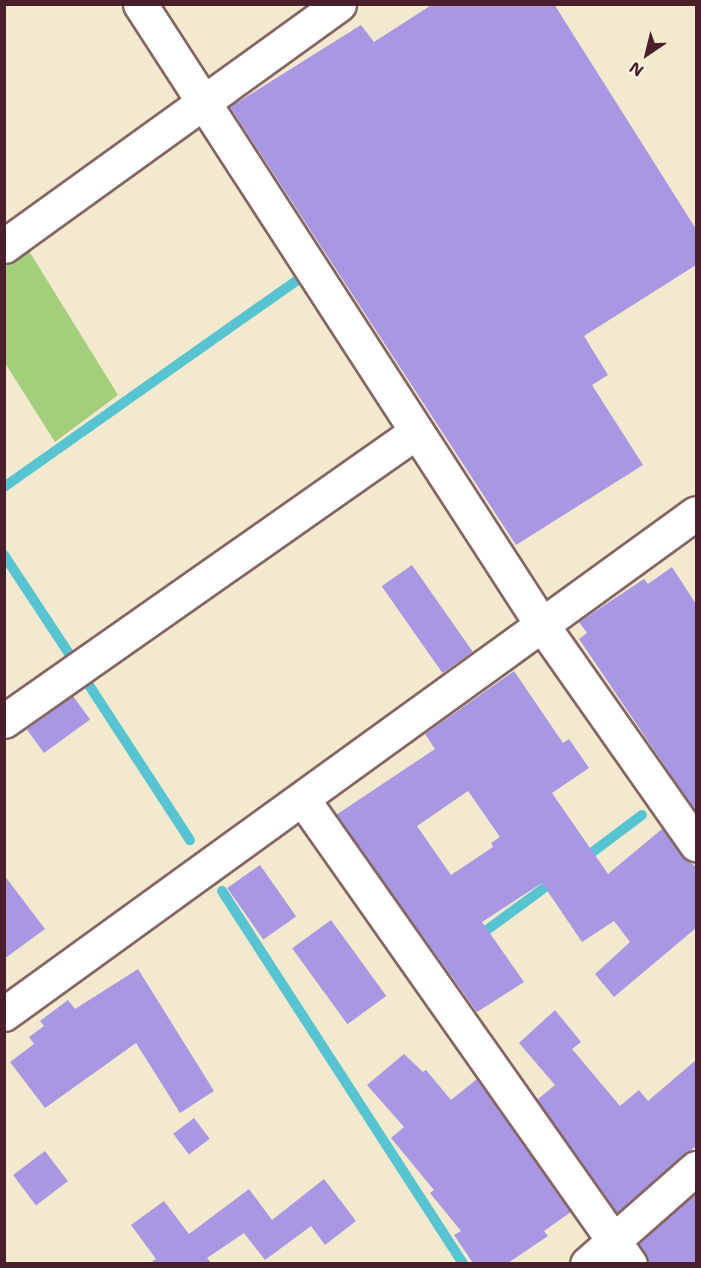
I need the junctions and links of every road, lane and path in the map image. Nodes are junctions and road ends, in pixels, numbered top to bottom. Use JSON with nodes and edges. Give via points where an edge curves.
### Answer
{"nodes":[{"id":1,"x":140,"y":4,"type":"edge"},
{"id":2,"x":339,"y":4,"type":"edge"},
{"id":3,"x":202,"y":101,"type":"junction"},
{"id":4,"x":4,"y":246,"type":"edge"},
{"id":5,"x":416,"y":432,"type":"junction"},
{"id":6,"x":693,"y":524,"type":"edge"},
{"id":7,"x":542,"y":625,"type":"junction"},
{"id":8,"x":4,"y":721,"type":"edge"},
{"id":9,"x":304,"y":801,"type":"junction"},
{"id":10,"x":696,"y":844,"type":"edge"},
{"id":11,"x":4,"y":1014,"type":"edge"},
{"id":12,"x":696,"y":1168,"type":"edge"},
{"id":13,"x":622,"y":1252,"type":"edge"},
{"id":14,"x":587,"y":1263,"type":"edge"}],
"edges":[{"from":1,"to":3,"type":"street"},
{"from":2,"to":3,"type":"street"},
{"from":3,"to":4,"type":"street"},
{"from":3,"to":5,"type":"street"},
{"from":5,"to":7,"type":"street"},
{"from":5,"to":8,"type":"street"},
{"from":6,"to":7,"type":"street"},
{"from":7,"to":9,"type":"street"},
{"from":7,"to":10,"type":"street"},
{"from":9,"to":11,"type":"street"},
{"from":9,"to":13,"type":"street"},
{"from":12,"to":13,"type":"street"},
{"from":13,"to":14,"type":"street"}]}
